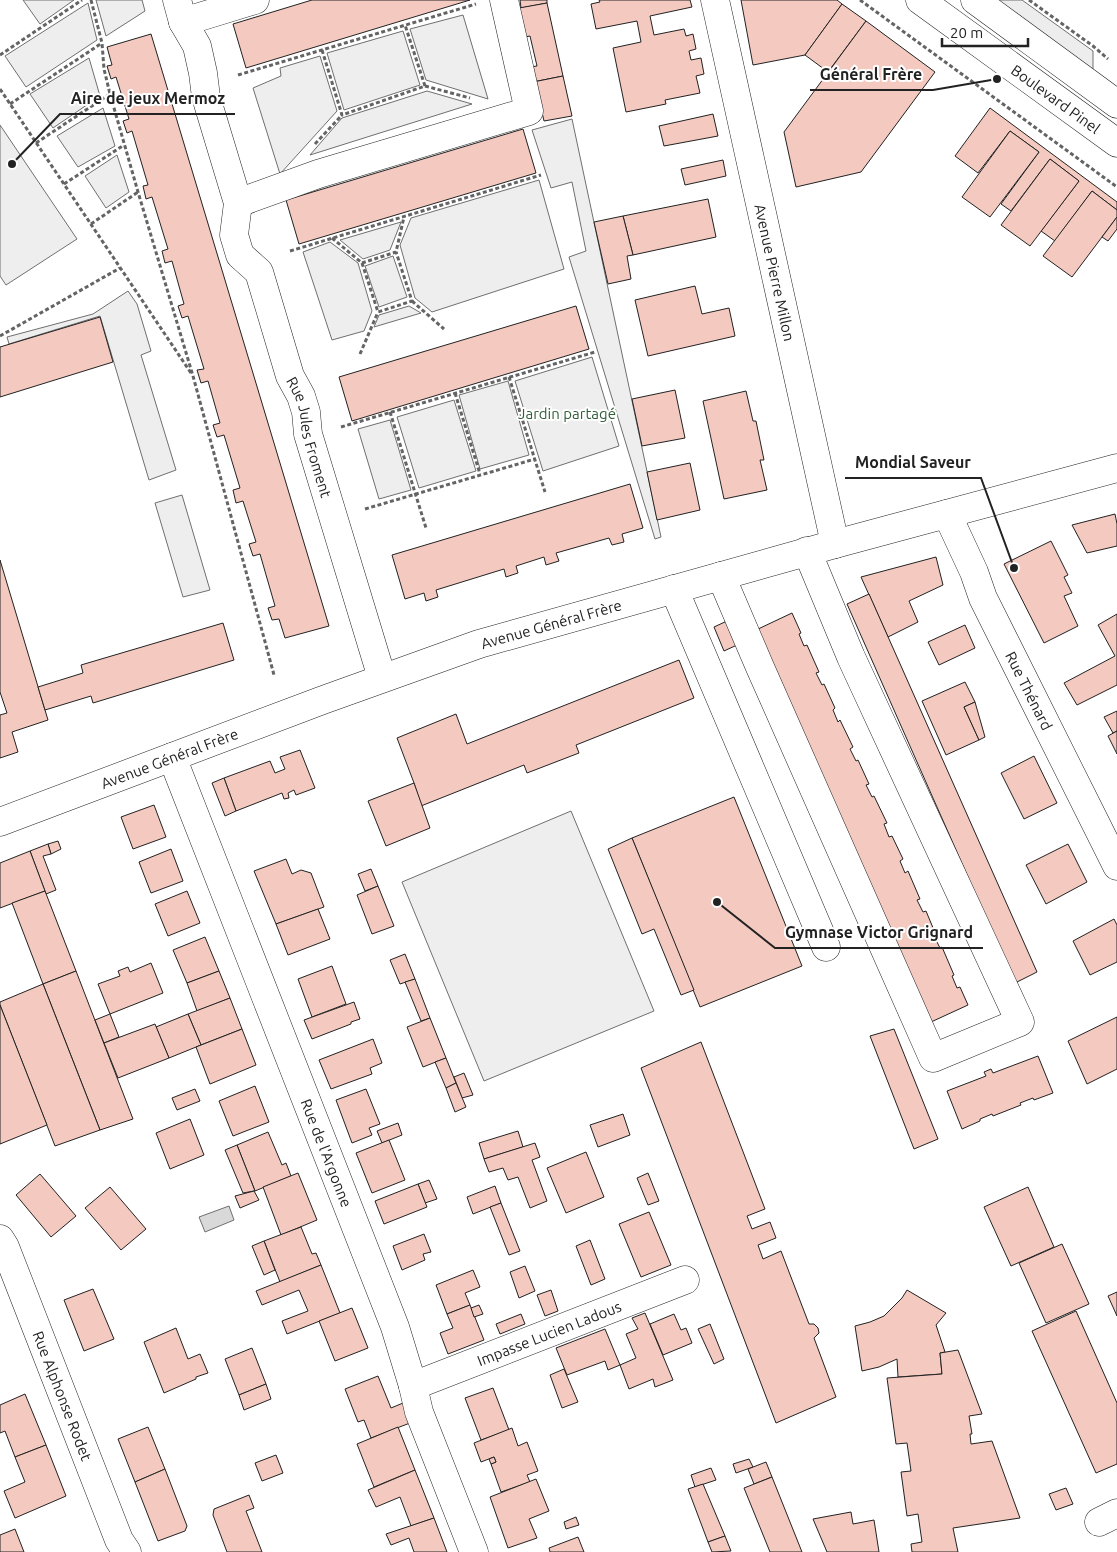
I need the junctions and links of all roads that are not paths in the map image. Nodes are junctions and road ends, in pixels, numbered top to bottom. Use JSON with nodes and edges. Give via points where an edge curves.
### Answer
{"nodes":[{"id":1,"x":255,"y":0,"type":"edge"},
{"id":2,"x":715,"y":0,"type":"edge"},
{"id":3,"x":920,"y":0,"type":"edge"},
{"id":4,"x":975,"y":0,"type":"edge"},
{"id":5,"x":492,"y":1,"type":"edge"},
{"id":6,"x":180,"y":11,"type":"edge"},
{"id":7,"x":1117,"y":104,"type":"edge"},
{"id":8,"x":1117,"y":143,"type":"edge"},
{"id":9,"x":238,"y":203,"type":"junction"},
{"id":10,"x":1117,"y":468,"type":"edge"},
{"id":11,"x":947,"y":514,"type":"junction"},
{"id":12,"x":835,"y":544,"type":"junction"},
{"id":13,"x":807,"y":551,"type":"junction"},
{"id":14,"x":722,"y":576,"type":"junction"},
{"id":15,"x":674,"y":589,"type":"junction"},
{"id":16,"x":382,"y":678,"type":"junction"},
{"id":17,"x":172,"y":757,"type":"junction"},
{"id":18,"x":0,"y":822,"type":"edge"},
{"id":19,"x":1117,"y":866,"type":"edge"},
{"id":20,"x":826,"y":947,"type":"dead end"},
{"id":21,"x":0,"y":1239,"type":"edge"},
{"id":22,"x":685,"y":1280,"type":"dead end"},
{"id":23,"x":413,"y":1386,"type":"junction"},
{"id":24,"x":128,"y":1552,"type":"edge"},
{"id":25,"x":474,"y":1552,"type":"edge"}],
"edges":[{"from":1,"to":6,"type":"street","name":"Rue Jules Froment"},
{"from":2,"to":12,"type":"street","name":"Avenue Pierre Millon"},
{"from":3,"to":8,"type":"street","name":"Boulevard Pinel"},
{"from":4,"to":7,"type":"street","name":"Boulevard Pinel"},
{"from":5,"to":9,"type":"street","via":[[529,111],[318,174]]},
{"from":6,"to":9,"type":"street","name":"Rue Jules Froment","via":[[196,46],[206,97]]},
{"from":9,"to":16,"type":"street","name":"Rue Jules Froment","via":[[234,235],[240,255],[259,272],[290,376],[301,396],[308,434]]},
{"from":10,"to":11,"type":"street","name":"Avenue Général Frère"},
{"from":11,"to":12,"type":"street","name":"Avenue Général Frère"},
{"from":11,"to":19,"type":"street","name":"Rue Thénard","via":[[983,598]]},
{"from":12,"to":13,"type":"street","name":"Avenue Général Frère"},
{"from":13,"to":14,"type":"street","name":"Avenue Général Frère"},
{"from":13,"to":14,"type":"street","via":[[851,657],[1020,1022],[933,1058]]},
{"from":14,"to":15,"type":"street","name":"Avenue Général Frère"},
{"from":15,"to":16,"type":"street","name":"Avenue Général Frère","via":[[479,644]]},
{"from":15,"to":20,"type":"street"},
{"from":16,"to":17,"type":"street","name":"Avenue Général Frère"},
{"from":17,"to":18,"type":"street","name":"Avenue Général Frère"},
{"from":17,"to":23,"type":"street","name":"Rue de l'Argonne","via":[[394,1327]]},
{"from":21,"to":24,"type":"street","name":"Rue Alphonse Rodet","via":[[119,1540]]},
{"from":22,"to":23,"type":"street","name":"Impasse Lucien Ladous"},
{"from":23,"to":25,"type":"street","name":"Rue de l'Argonne","via":[[419,1412]]}]}
